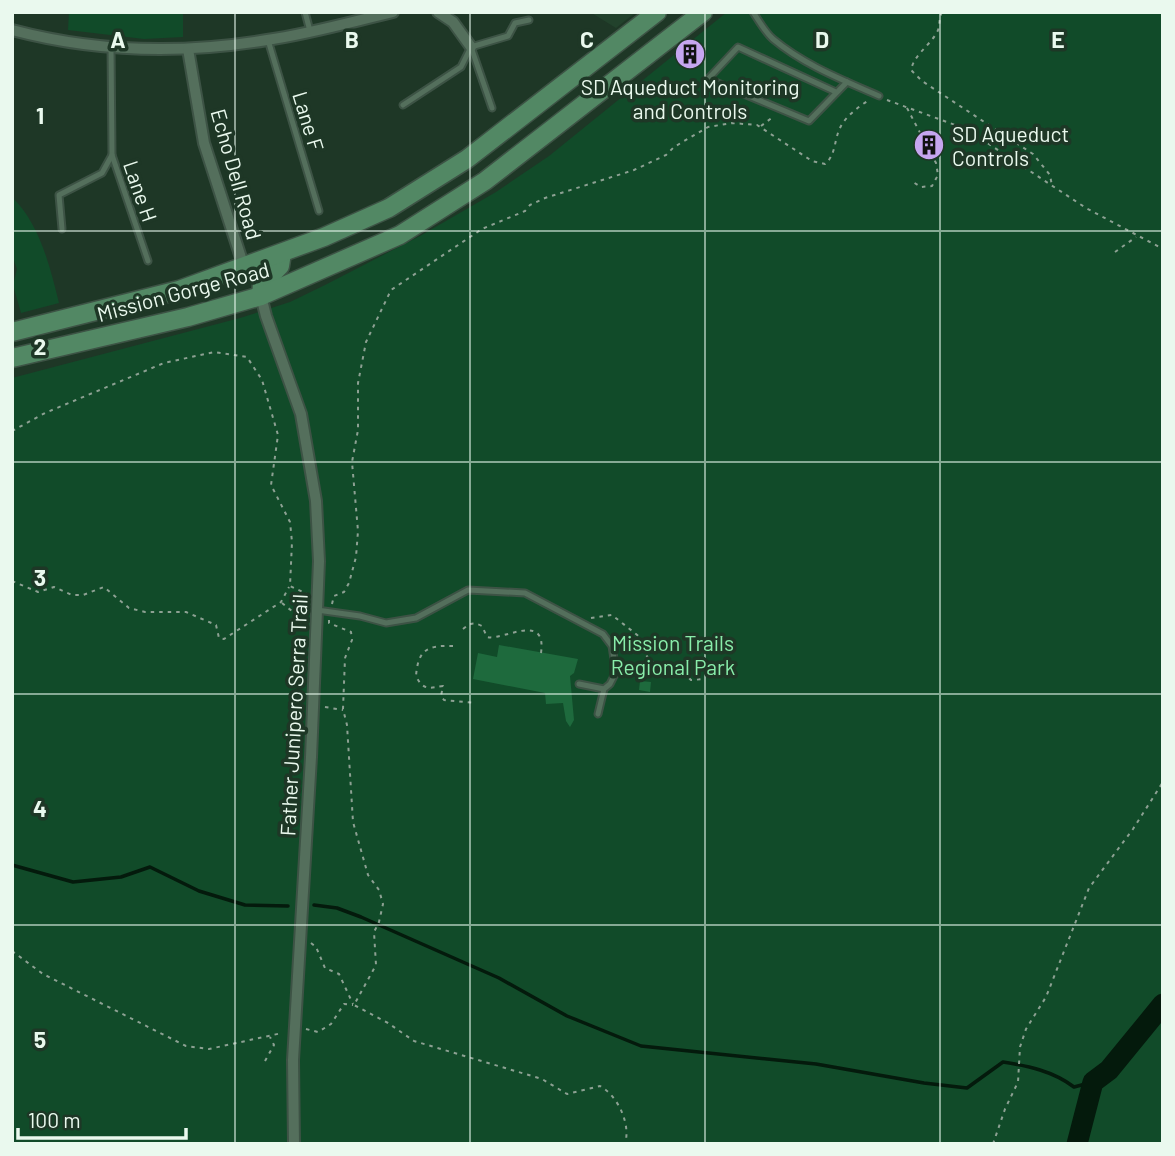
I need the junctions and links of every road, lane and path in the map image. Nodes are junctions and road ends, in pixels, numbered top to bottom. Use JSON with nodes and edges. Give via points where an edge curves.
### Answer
{"nodes":[{"id":1,"x":305,"y":12,"type":"edge"},
{"id":2,"x":393,"y":12,"type":"edge"},
{"id":3,"x":438,"y":12,"type":"edge"},
{"id":4,"x":657,"y":12,"type":"edge"},
{"id":5,"x":703,"y":12,"type":"edge"},
{"id":6,"x":753,"y":12,"type":"edge"},
{"id":7,"x":942,"y":12,"type":"edge"},
{"id":8,"x":529,"y":20,"type":"dead end"},
{"id":9,"x":12,"y":30,"type":"edge"},
{"id":10,"x":310,"y":31,"type":"junction"},
{"id":11,"x":268,"y":40,"type":"junction"},
{"id":12,"x":111,"y":46,"type":"junction"},
{"id":13,"x":471,"y":47,"type":"junction"},
{"id":14,"x":188,"y":49,"type":"junction"},
{"id":15,"x":846,"y":82,"type":"junction"},
{"id":16,"x":836,"y":92,"type":"junction"},
{"id":17,"x":879,"y":96,"type":"junction"},
{"id":18,"x":403,"y":105,"type":"dead end"},
{"id":19,"x":906,"y":107,"type":"junction"},
{"id":20,"x":492,"y":108,"type":"dead end"},
{"id":21,"x":778,"y":108,"type":"junction"},
{"id":22,"x":760,"y":127,"type":"junction"},
{"id":23,"x":112,"y":155,"type":"junction"},
{"id":24,"x":913,"y":183,"type":"dead end"},
{"id":25,"x":1053,"y":187,"type":"junction"},
{"id":26,"x":319,"y":211,"type":"dead end"},
{"id":27,"x":62,"y":229,"type":"dead end"},
{"id":28,"x":1137,"y":237,"type":"junction"},
{"id":29,"x":1163,"y":249,"type":"edge"},
{"id":30,"x":1115,"y":252,"type":"dead end"},
{"id":31,"x":282,"y":253,"type":"junction"},
{"id":32,"x":148,"y":261,"type":"dead end"},
{"id":33,"x":244,"y":267,"type":"junction"},
{"id":34,"x":261,"y":296,"type":"junction"},
{"id":35,"x":12,"y":332,"type":"edge"},
{"id":36,"x":12,"y":358,"type":"edge"},
{"id":37,"x":12,"y":430,"type":"edge"},
{"id":38,"x":12,"y":581,"type":"edge"},
{"id":39,"x":290,"y":586,"type":"junction"},
{"id":40,"x":318,"y":594,"type":"junction"},
{"id":41,"x":281,"y":602,"type":"junction"},
{"id":42,"x":317,"y":610,"type":"junction"},
{"id":43,"x":331,"y":612,"type":"junction"},
{"id":44,"x":317,"y":625,"type":"junction"},
{"id":45,"x":586,"y":625,"type":"junction"},
{"id":46,"x":463,"y":629,"type":"dead end"},
{"id":47,"x":453,"y":646,"type":"dead end"},
{"id":48,"x":541,"y":653,"type":"dead end"},
{"id":49,"x":702,"y":679,"type":"dead end"},
{"id":50,"x":579,"y":684,"type":"dead end"},
{"id":51,"x":604,"y":689,"type":"junction"},
{"id":52,"x":477,"y":703,"type":"dead end"},
{"id":53,"x":313,"y":705,"type":"junction"},
{"id":54,"x":343,"y":710,"type":"junction"},
{"id":55,"x":598,"y":714,"type":"dead end"},
{"id":56,"x":1163,"y":782,"type":"edge"},
{"id":57,"x":300,"y":942,"type":"junction"},
{"id":58,"x":12,"y":951,"type":"edge"},
{"id":59,"x":354,"y":1005,"type":"junction"},
{"id":60,"x":295,"y":1026,"type":"junction"},
{"id":61,"x":270,"y":1035,"type":"junction"},
{"id":62,"x":265,"y":1061,"type":"dead end"},
{"id":63,"x":294,"y":1144,"type":"edge"},
{"id":64,"x":625,"y":1144,"type":"edge"},
{"id":65,"x":993,"y":1144,"type":"edge"}],
"edges":[{"from":1,"to":10,"type":"lane"},
{"from":2,"to":10,"type":"street"},
{"from":3,"to":13,"type":"street","via":[[453,22]]},
{"from":4,"to":31,"type":"main road","name":"Mission Gorge Road","via":[[467,159],[389,208]]},
{"from":5,"to":34,"type":"main road","name":"Mission Gorge Road","via":[[485,181],[400,235]]},
{"from":6,"to":15,"type":"lane","via":[[771,37]]},
{"from":7,"to":25,"type":"path","via":[[939,30],[913,61],[911,71],[1033,155]]},
{"from":8,"to":13,"type":"lane","via":[[515,23],[508,36]]},
{"from":9,"to":12,"type":"street"},
{"from":10,"to":11,"type":"street"},
{"from":11,"to":14,"type":"street"},
{"from":11,"to":26,"type":"lane","name":"Lane F"},
{"from":12,"to":14,"type":"street"},
{"from":12,"to":23,"type":"lane","name":"Lane H"},
{"from":13,"to":18,"type":"lane","via":[[461,67]]},
{"from":13,"to":20,"type":"lane"},
{"from":14,"to":33,"type":"street","name":"Echo Dell Road","via":[[205,143]]},
{"from":15,"to":16,"type":"lane"},
{"from":15,"to":17,"type":"lane"},
{"from":16,"to":21,"type":"lane","via":[[809,121]]},
{"from":16,"to":21,"type":"lane","via":[[738,47],[708,79]]},
{"from":17,"to":19,"type":"path"},
{"from":17,"to":22,"type":"path","via":[[841,124],[833,155],[825,164]]},
{"from":19,"to":24,"type":"path","via":[[938,175],[932,186]]},
{"from":19,"to":25,"type":"path","via":[[966,130]]},
{"from":21,"to":22,"type":"path"},
{"from":22,"to":43,"type":"path","via":[[732,123],[708,127],[634,170],[545,198],[482,229],[391,290],[366,342],[358,383],[358,430],[352,463],[356,557],[349,583],[344,592],[334,596]]},
{"from":23,"to":27,"type":"lane","via":[[102,173],[59,195]]},
{"from":23,"to":32,"type":"lane","name":"Lane H"},
{"from":25,"to":28,"type":"path"},
{"from":28,"to":29,"type":"path"},
{"from":28,"to":30,"type":"path"},
{"from":31,"to":33,"type":"main road","name":"Mission Gorge Road"},
{"from":31,"to":34,"type":"main road","via":[[280,266],[262,284]]},
{"from":33,"to":35,"type":"main road","name":"Mission Gorge Road","via":[[179,290]]},
{"from":34,"to":36,"type":"main road","name":"Mission Gorge Road"},
{"from":34,"to":40,"type":"street","name":"Father Junipero Serra Trail","via":[[301,415],[316,501]]},
{"from":37,"to":39,"type":"path","via":[[164,363],[214,352],[247,358],[262,380],[278,435],[271,485],[290,522]]},
{"from":38,"to":41,"type":"path","via":[[38,592],[54,587],[72,595],[104,587],[129,608],[199,617],[216,625],[219,638],[224,639]]},
{"from":39,"to":40,"type":"path"},
{"from":39,"to":41,"type":"path"},
{"from":40,"to":42,"type":"street","name":"Father Junipero Serra Trail"},
{"from":41,"to":44,"type":"path","via":[[307,624]]},
{"from":42,"to":43,"type":"lane"},
{"from":42,"to":44,"type":"street","name":"Father Junipero Serra Trail"},
{"from":43,"to":45,"type":"lane","via":[[386,623],[416,618],[468,590],[492,590],[525,593]]},
{"from":43,"to":54,"type":"path","via":[[329,623],[351,632],[352,640],[345,658]]},
{"from":44,"to":53,"type":"street","name":"Father Junipero Serra Trail"},
{"from":45,"to":49,"type":"path","via":[[597,615],[612,615],[641,638],[643,653],[659,667],[679,668],[691,680]]},
{"from":45,"to":51,"type":"lane","via":[[603,634],[612,646],[616,672]]},
{"from":46,"to":48,"type":"path","via":[[476,622],[493,639],[530,630],[538,636]]},
{"from":47,"to":52,"type":"path","via":[[427,649],[419,657],[416,676],[429,689],[443,686],[444,700]]},
{"from":50,"to":51,"type":"lane"},
{"from":51,"to":55,"type":"lane"},
{"from":53,"to":54,"type":"path"},
{"from":53,"to":57,"type":"street","name":"Father Junipero Serra Trail"},
{"from":54,"to":59,"type":"path","via":[[352,822],[368,875],[383,904],[374,932],[376,965]]},
{"from":56,"to":65,"type":"path","via":[[1089,888],[1046,997],[1026,1029],[1018,1082]]},
{"from":57,"to":59,"type":"path","via":[[316,947],[325,968],[339,974]]},
{"from":57,"to":60,"type":"street","name":"Father Junipero Serra Trail"},
{"from":58,"to":61,"type":"path","via":[[43,974],[186,1046],[209,1049]]},
{"from":59,"to":60,"type":"path","via":[[344,1004],[331,1024],[318,1032]]},
{"from":59,"to":64,"type":"path","via":[[414,1041],[541,1079],[567,1094],[600,1086],[610,1091],[628,1135]]},
{"from":60,"to":61,"type":"path"},
{"from":60,"to":63,"type":"street","name":"Father Junipero Serra Trail"},
{"from":61,"to":62,"type":"path","via":[[274,1045]]}]}
